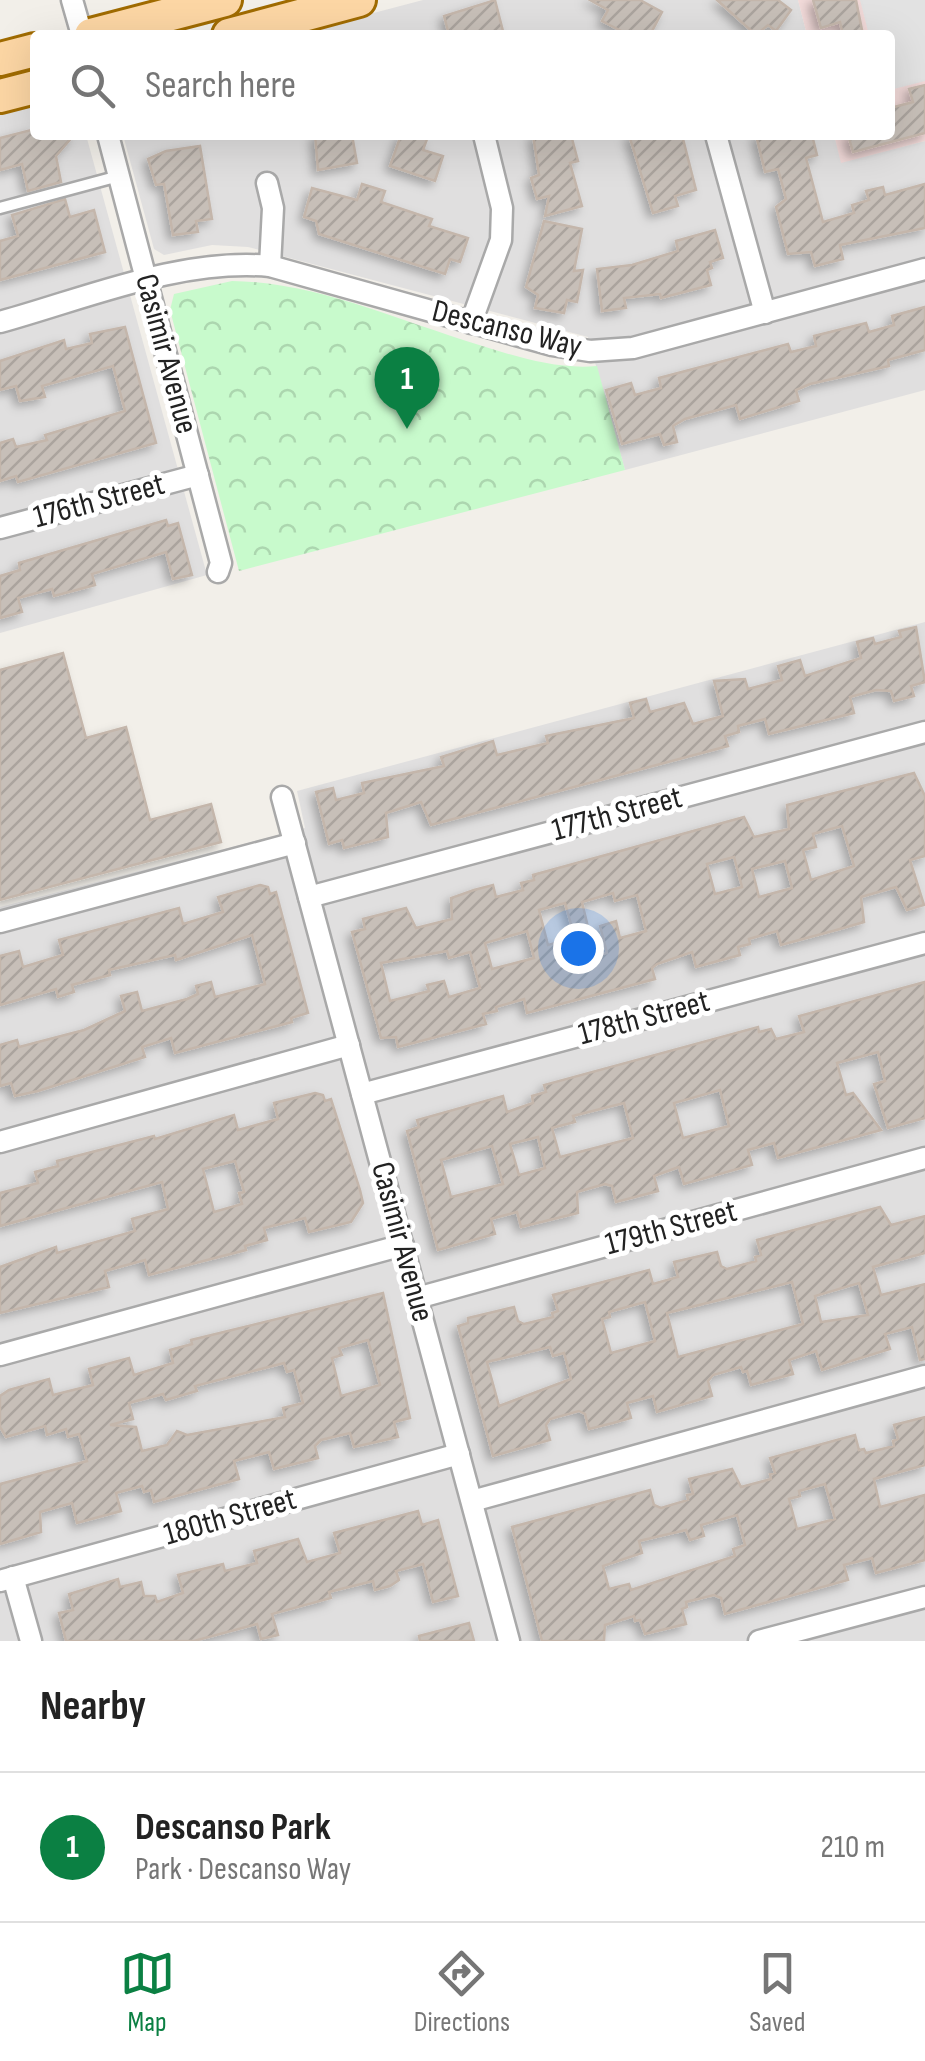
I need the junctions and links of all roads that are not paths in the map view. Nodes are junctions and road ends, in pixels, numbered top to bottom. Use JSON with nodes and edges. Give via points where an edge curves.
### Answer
{"nodes":[{"id":1,"x":72,"y":0,"type":"edge"},
{"id":2,"x":226,"y":0,"type":"edge"},
{"id":3,"x":359,"y":0,"type":"edge"},
{"id":4,"x":81,"y":30,"type":"edge"},
{"id":5,"x":111,"y":30,"type":"edge"},
{"id":6,"x":248,"y":30,"type":"edge"},
{"id":7,"x":30,"y":51,"type":"edge"},
{"id":8,"x":0,"y":60,"type":"edge"},
{"id":9,"x":30,"y":88,"type":"edge"},
{"id":10,"x":0,"y":96,"type":"edge"},
{"id":11,"x":109,"y":140,"type":"edge"},
{"id":12,"x":485,"y":140,"type":"edge"},
{"id":13,"x":717,"y":140,"type":"edge"},
{"id":14,"x":119,"y":176,"type":"junction"},
{"id":15,"x":267,"y":183,"type":"dead end"},
{"id":16,"x":0,"y":208,"type":"edge"},
{"id":17,"x":270,"y":266,"type":"junction"},
{"id":18,"x":925,"y":269,"type":"edge"},
{"id":19,"x":146,"y":281,"type":"junction"},
{"id":20,"x":764,"y":312,"type":"junction"},
{"id":21,"x":0,"y":322,"type":"edge"},
{"id":22,"x":471,"y":323,"type":"junction"},
{"id":23,"x":198,"y":475,"type":"junction"},
{"id":24,"x":0,"y":528,"type":"edge"},
{"id":25,"x":218,"y":572,"type":"dead end"},
{"id":26,"x":925,"y":732,"type":"edge"},
{"id":27,"x":282,"y":796,"type":"dead end"},
{"id":28,"x":295,"y":844,"type":"junction"},
{"id":29,"x":309,"y":897,"type":"junction"},
{"id":30,"x":0,"y":922,"type":"edge"},
{"id":31,"x":925,"y":942,"type":"edge"},
{"id":32,"x":349,"y":1045,"type":"junction"},
{"id":33,"x":362,"y":1094,"type":"junction"},
{"id":34,"x":0,"y":1142,"type":"edge"},
{"id":35,"x":925,"y":1158,"type":"edge"},
{"id":36,"x":403,"y":1245,"type":"junction"},
{"id":37,"x":418,"y":1298,"type":"junction"},
{"id":38,"x":0,"y":1355,"type":"edge"},
{"id":39,"x":925,"y":1376,"type":"edge"},
{"id":40,"x":459,"y":1454,"type":"junction"},
{"id":41,"x":472,"y":1502,"type":"junction"},
{"id":42,"x":7,"y":1579,"type":"edge"},
{"id":43,"x":925,"y":1597,"type":"edge"},
{"id":44,"x":31,"y":1641,"type":"edge"},
{"id":45,"x":510,"y":1641,"type":"edge"},
{"id":46,"x":759,"y":1641,"type":"edge"}],
"edges":[{"from":1,"to":4,"type":"street"},
{"from":2,"to":5,"type":"main road"},
{"from":3,"to":6,"type":"main road"},
{"from":7,"to":8,"type":"main road"},
{"from":9,"to":10,"type":"main road"},
{"from":11,"to":14,"type":"street","name":"Casimir Avenue"},
{"from":12,"to":22,"type":"street","via":[[502,208],[500,240]]},
{"from":13,"to":20,"type":"street"},
{"from":14,"to":16,"type":"lane"},
{"from":14,"to":19,"type":"street","name":"Casimir Avenue"},
{"from":15,"to":17,"type":"street","via":[[273,208]]},
{"from":17,"to":19,"type":"street","name":"Descanso Way","via":[[200,266]]},
{"from":17,"to":22,"type":"street","name":"Descanso Way"},
{"from":18,"to":20,"type":"street","name":"Descanso Way"},
{"from":19,"to":21,"type":"street","name":"Descanso Way"},
{"from":19,"to":23,"type":"street","name":"Casimir Avenue"},
{"from":20,"to":22,"type":"street","name":"Descanso Way","via":[[632,348],[590,351]]},
{"from":23,"to":24,"type":"street","name":"176th Street"},
{"from":23,"to":25,"type":"street","name":"Casimir Avenue"},
{"from":26,"to":29,"type":"street","name":"177th Street"},
{"from":27,"to":28,"type":"street","name":"Casimir Avenue"},
{"from":28,"to":29,"type":"street","name":"Casimir Avenue"},
{"from":28,"to":30,"type":"street"},
{"from":29,"to":32,"type":"street","name":"Casimir Avenue"},
{"from":31,"to":33,"type":"street","name":"178th Street"},
{"from":32,"to":33,"type":"street","name":"Casimir Avenue"},
{"from":32,"to":34,"type":"street"},
{"from":33,"to":36,"type":"street","name":"Casimir Avenue"},
{"from":35,"to":37,"type":"street","name":"179th Street"},
{"from":36,"to":37,"type":"street","name":"Casimir Avenue"},
{"from":36,"to":38,"type":"street"},
{"from":37,"to":40,"type":"street","name":"Casimir Avenue"},
{"from":39,"to":41,"type":"street"},
{"from":40,"to":41,"type":"street","name":"Casimir Avenue"},
{"from":40,"to":42,"type":"street","name":"180th Street"},
{"from":41,"to":45,"type":"street","name":"Casimir Avenue"},
{"from":42,"to":44,"type":"street"},
{"from":43,"to":46,"type":"street"}]}
